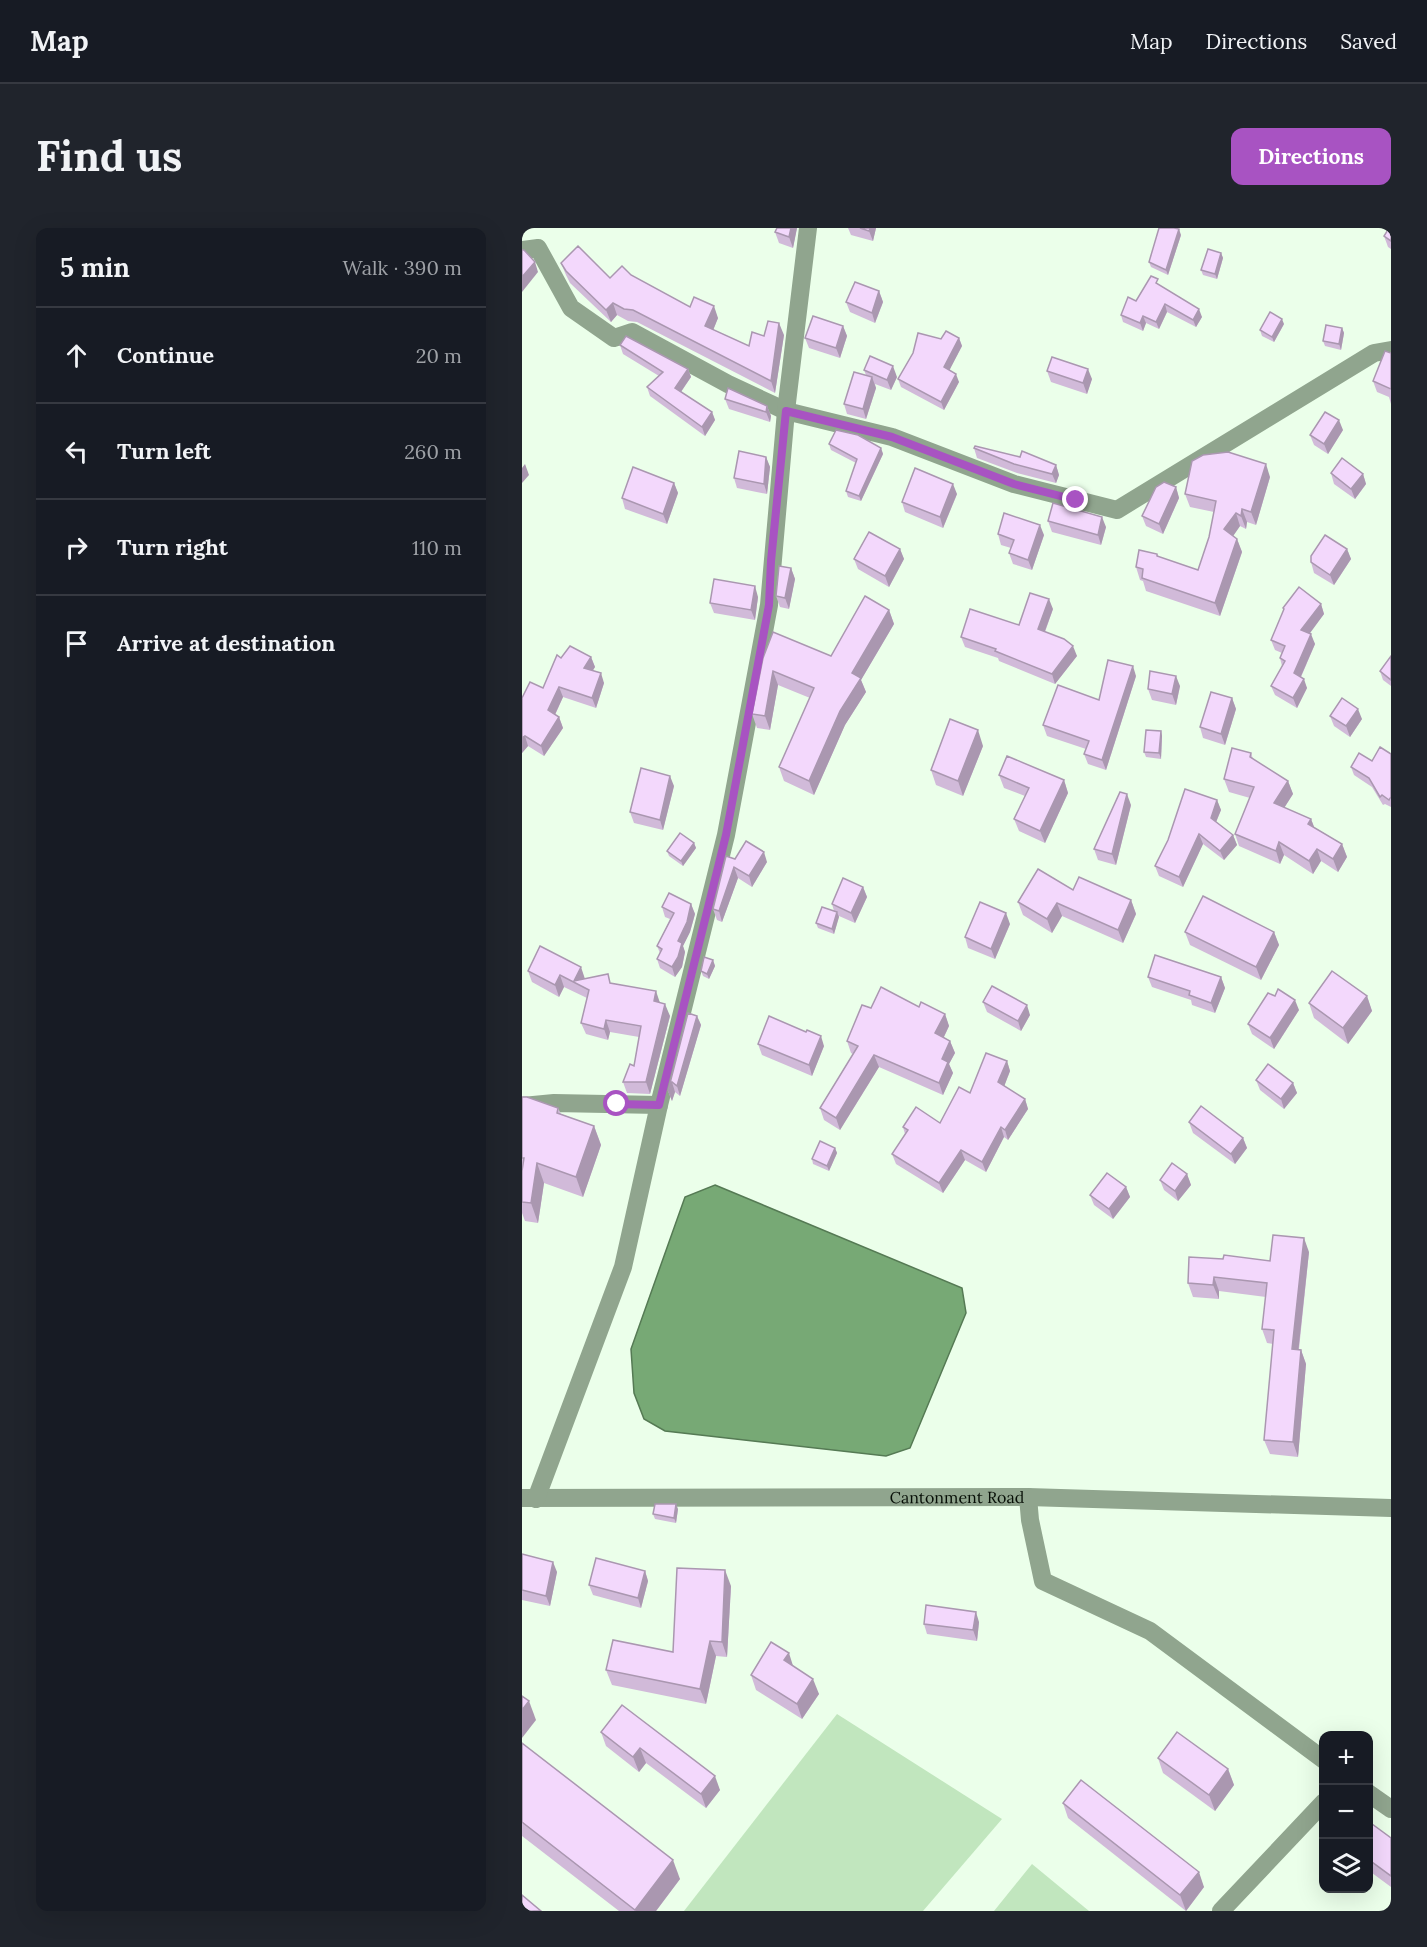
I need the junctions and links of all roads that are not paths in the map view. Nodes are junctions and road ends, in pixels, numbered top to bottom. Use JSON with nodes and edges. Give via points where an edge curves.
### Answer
{"nodes":[{"id":1,"x":808,"y":228,"type":"edge"},
{"id":2,"x":522,"y":250,"type":"edge"},
{"id":3,"x":1391,"y":350,"type":"edge"},
{"id":4,"x":786,"y":411,"type":"junction"},
{"id":5,"x":659,"y":1105,"type":"junction"},
{"id":6,"x":522,"y":1106,"type":"edge"},
{"id":7,"x":1028,"y":1497,"type":"junction"},
{"id":8,"x":529,"y":1498,"type":"edge"},
{"id":9,"x":1391,"y":1508,"type":"edge"},
{"id":10,"x":1319,"y":1757,"type":"edge"},
{"id":11,"x":1373,"y":1796,"type":"edge"},
{"id":12,"x":1319,"y":1806,"type":"edge"},
{"id":13,"x":1391,"y":1809,"type":"edge"},
{"id":14,"x":1221,"y":1911,"type":"edge"}],
"edges":[{"from":1,"to":4,"type":"street"},
{"from":2,"to":4,"type":"street","via":[[538,248],[571,309],[614,338],[632,332]]},
{"from":3,"to":4,"type":"street","via":[[1374,353],[1117,510],[1014,484],[892,437]]},
{"from":4,"to":5,"type":"street","via":[[769,605],[726,835]]},
{"from":5,"to":6,"type":"street"},
{"from":5,"to":8,"type":"street","via":[[623,1266]]},
{"from":7,"to":8,"type":"street","name":"Cantonment Road"},
{"from":7,"to":9,"type":"street","name":"Cantonment Road"},
{"from":7,"to":10,"type":"street","via":[[1043,1581],[1150,1631]]},
{"from":11,"to":13,"type":"street"},
{"from":12,"to":14,"type":"street"}]}
